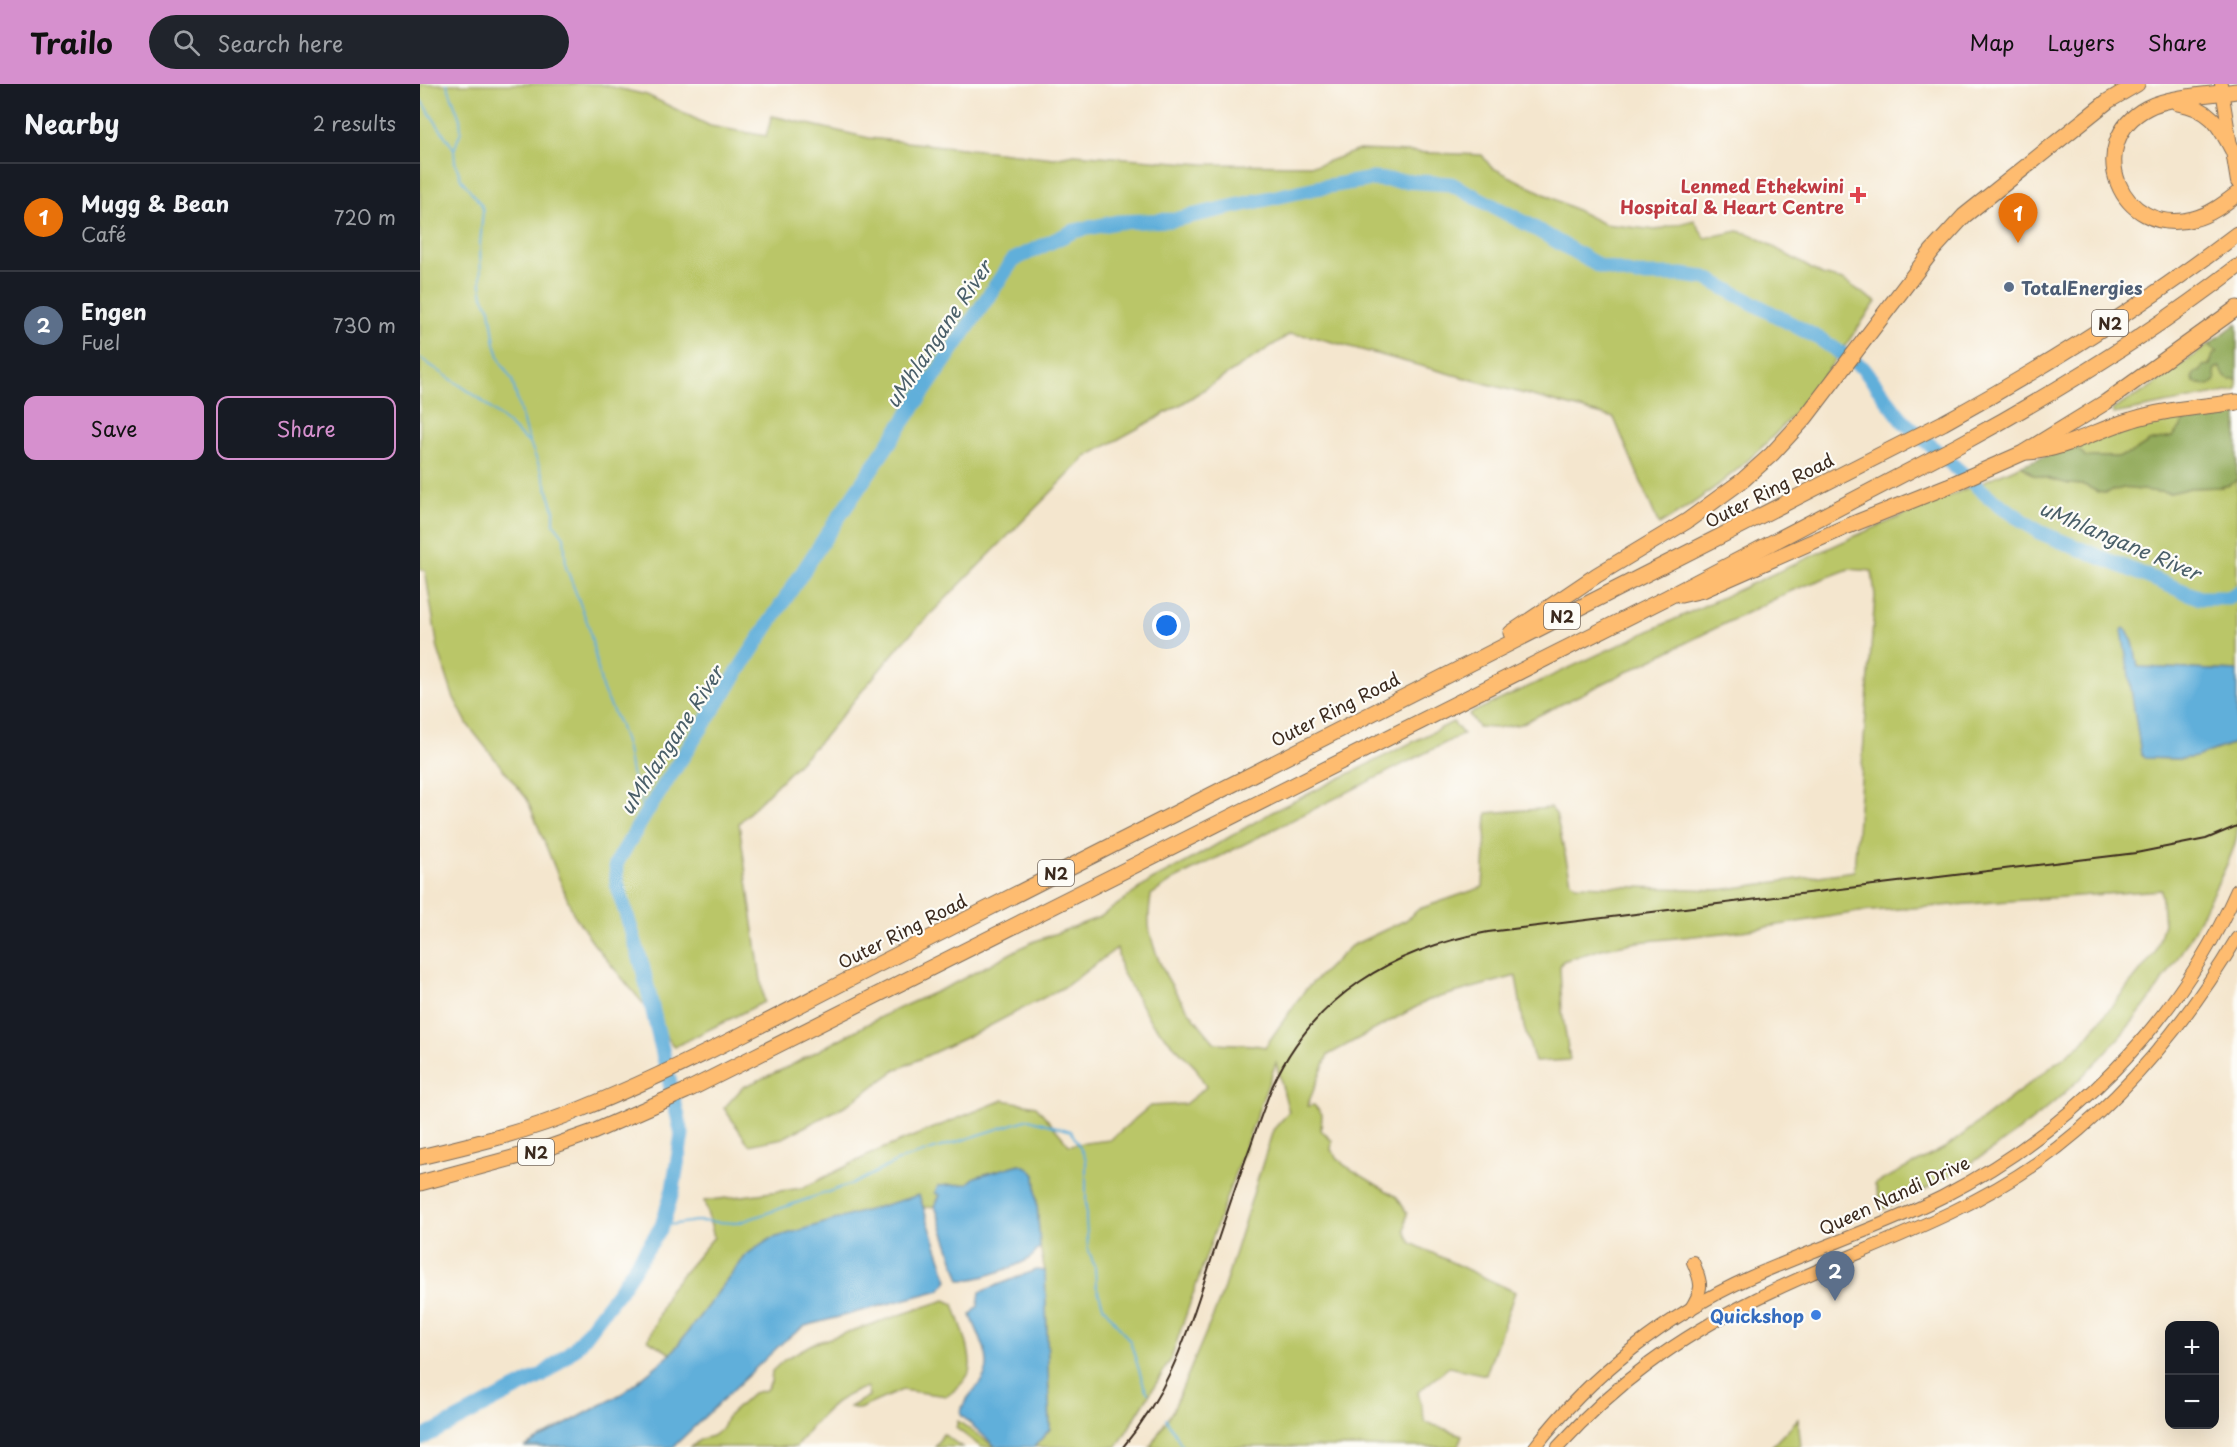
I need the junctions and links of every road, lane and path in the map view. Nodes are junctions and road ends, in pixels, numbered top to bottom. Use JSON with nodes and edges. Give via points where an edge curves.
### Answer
{"nodes":[{"id":1,"x":2137,"y":84,"type":"edge"},
{"id":2,"x":2227,"y":89,"type":"edge"},
{"id":3,"x":2169,"y":102,"type":"junction"},
{"id":4,"x":2233,"y":154,"type":"junction"},
{"id":5,"x":2237,"y":182,"type":"edge"},
{"id":6,"x":2237,"y":194,"type":"edge"},
{"id":7,"x":2237,"y":234,"type":"edge"},
{"id":8,"x":2237,"y":267,"type":"edge"},
{"id":9,"x":2237,"y":308,"type":"edge"},
{"id":10,"x":2237,"y":402,"type":"edge"},
{"id":11,"x":2018,"y":455,"type":"junction"},
{"id":12,"x":1666,"y":598,"type":"junction"},
{"id":13,"x":1456,"y":669,"type":"junction"},
{"id":14,"x":2237,"y":890,"type":"edge"},
{"id":15,"x":2237,"y":938,"type":"edge"},
{"id":16,"x":420,"y":1157,"type":"edge"},
{"id":17,"x":420,"y":1183,"type":"edge"},
{"id":18,"x":1693,"y":1262,"type":"dead end"},
{"id":19,"x":1689,"y":1311,"type":"junction"},
{"id":20,"x":1535,"y":1447,"type":"edge"},
{"id":21,"x":1558,"y":1447,"type":"edge"}],
"edges":[{"from":1,"to":13,"type":"highway","via":[[2108,101],[1964,216],[1932,251],[1826,392],[1772,454],[1687,521],[1597,575]]},
{"from":2,"to":3,"type":"highway"},
{"from":2,"to":4,"type":"main road"},
{"from":3,"to":4,"type":"highway","via":[[2193,105],[2204,111],[2219,126]]},
{"from":3,"to":6,"type":"highway","via":[[2139,113],[2120,135],[2115,171],[2124,196],[2145,214],[2175,221],[2207,214]]},
{"from":4,"to":5,"type":"main road"},
{"from":7,"to":13,"type":"highway","name":"Outer Ring Road","number":"N2","via":[[2152,296],[1977,404]]},
{"from":8,"to":12,"type":"highway","number":"N2","via":[[2159,323],[1997,424]]},
{"from":9,"to":11,"type":"highway","via":[[2106,402]]},
{"from":10,"to":11,"type":"highway","via":[[2156,413],[2055,447]]},
{"from":11,"to":12,"type":"highway","via":[[1703,590]]},
{"from":12,"to":17,"type":"highway","number":"N2","via":[[648,1109],[542,1150]]},
{"from":13,"to":16,"type":"highway","name":"Outer Ring Road","number":"N2","via":[[636,1085],[535,1126]]},
{"from":14,"to":19,"type":"main road","name":"Queen Nandi Drive","via":[[2192,973],[2154,1026],[2093,1091],[2030,1144],[1942,1197],[1749,1278]]},
{"from":15,"to":21,"type":"main road","name":"Queen Nandi Drive","via":[[2191,1010],[2152,1057],[2096,1116],[2036,1164],[1942,1217],[1757,1298],[1680,1340],[1616,1388]]},
{"from":18,"to":19,"type":"main road","via":[[1701,1290]]},
{"from":19,"to":20,"type":"main road","name":"Queen Nandi Drive","via":[[1614,1364]]}]}
